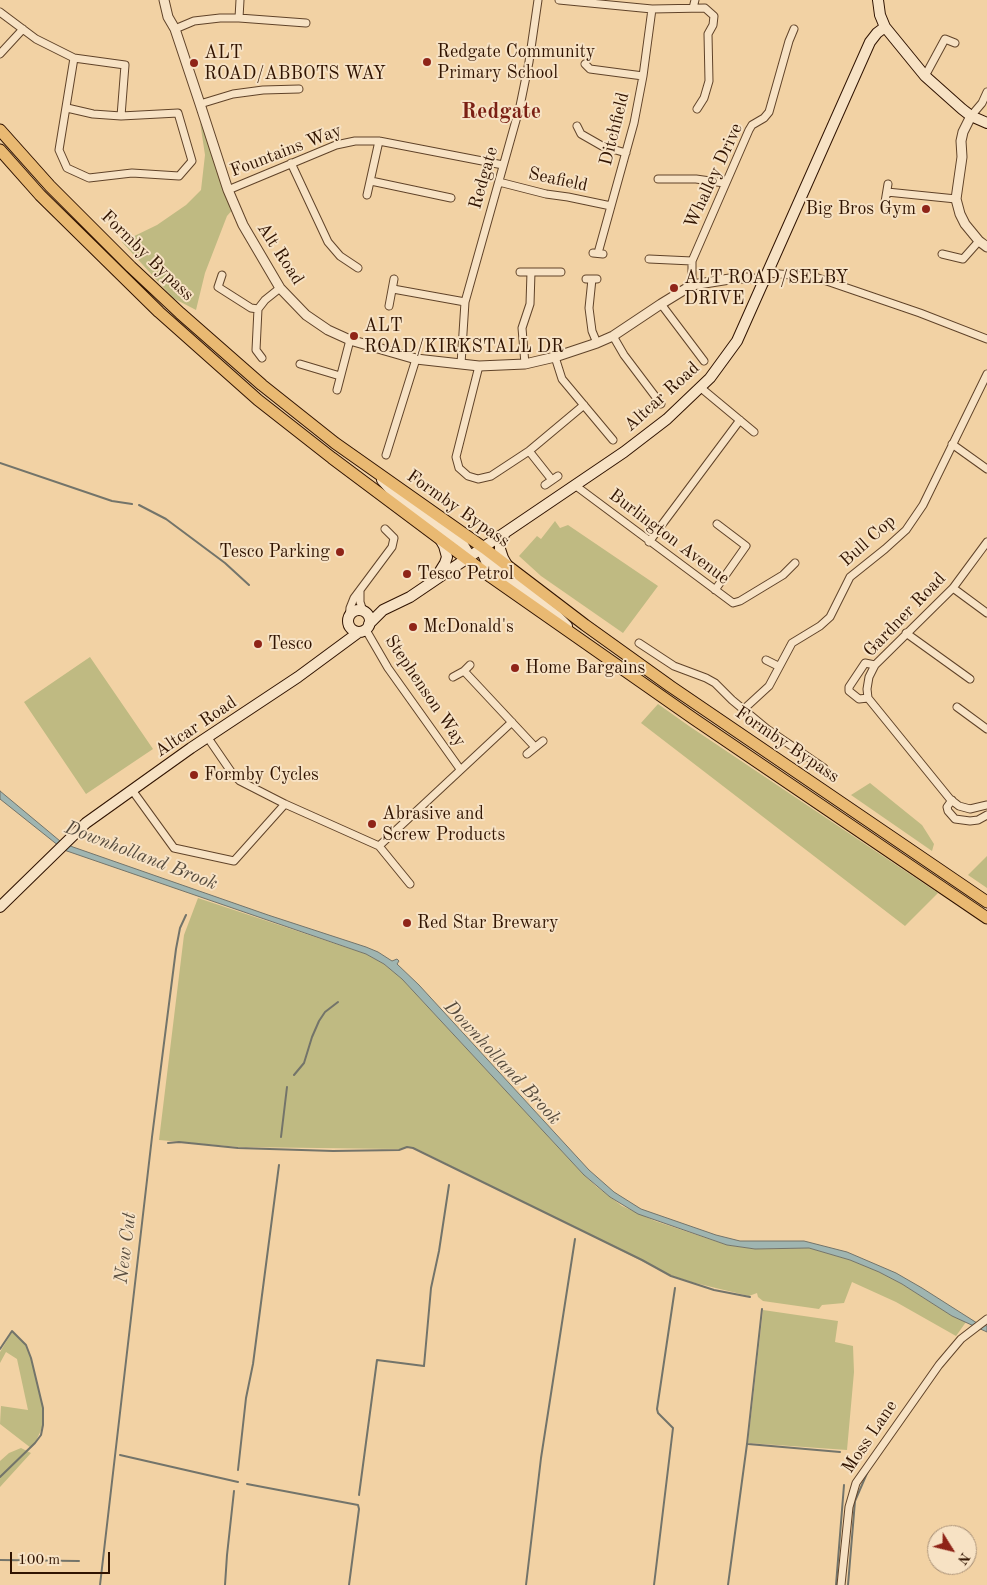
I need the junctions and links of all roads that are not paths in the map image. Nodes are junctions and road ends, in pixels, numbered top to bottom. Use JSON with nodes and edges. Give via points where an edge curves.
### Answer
{"nodes":[{"id":1,"x":164,"y":0,"type":"edge"},
{"id":2,"x":240,"y":0,"type":"edge"},
{"id":3,"x":538,"y":0,"type":"edge"},
{"id":4,"x":559,"y":0,"type":"edge"},
{"id":5,"x":878,"y":0,"type":"edge"},
{"id":6,"x":694,"y":4,"type":"edge"},
{"id":7,"x":652,"y":9,"type":"junction"},
{"id":8,"x":0,"y":12,"type":"edge"},
{"id":9,"x":239,"y":18,"type":"junction"},
{"id":10,"x":306,"y":23,"type":"dead end"},
{"id":11,"x":885,"y":26,"type":"junction"},
{"id":12,"x":23,"y":29,"type":"junction"},
{"id":13,"x":175,"y":29,"type":"junction"},
{"id":14,"x":794,"y":29,"type":"dead end"},
{"id":15,"x":779,"y":39,"type":"dead end"},
{"id":16,"x":788,"y":41,"type":"junction"},
{"id":17,"x":955,"y":43,"type":"dead end"},
{"id":18,"x":0,"y":54,"type":"edge"},
{"id":19,"x":74,"y":58,"type":"junction"},
{"id":20,"x":587,"y":69,"type":"dead end"},
{"id":21,"x":643,"y":76,"type":"junction"},
{"id":22,"x":925,"y":76,"type":"junction"},
{"id":23,"x":299,"y":88,"type":"dead end"},
{"id":24,"x":987,"y":92,"type":"edge"},
{"id":25,"x":704,"y":98,"type":"junction"},
{"id":26,"x":200,"y":104,"type":"junction"},
{"id":27,"x":706,"y":106,"type":"dead end"},
{"id":28,"x":67,"y":108,"type":"junction"},
{"id":29,"x":697,"y":110,"type":"dead end"},
{"id":30,"x":121,"y":116,"type":"junction"},
{"id":31,"x":971,"y":116,"type":"junction"},
{"id":32,"x":987,"y":123,"type":"edge"},
{"id":33,"x":577,"y":126,"type":"dead end"},
{"id":34,"x":0,"y":130,"type":"edge"},
{"id":35,"x":379,"y":141,"type":"junction"},
{"id":36,"x":0,"y":150,"type":"edge"},
{"id":37,"x":626,"y":153,"type":"junction"},
{"id":38,"x":291,"y":163,"type":"junction"},
{"id":39,"x":503,"y":165,"type":"junction"},
{"id":40,"x":658,"y":179,"type":"dead end"},
{"id":41,"x":371,"y":181,"type":"junction"},
{"id":42,"x":499,"y":182,"type":"junction"},
{"id":43,"x":724,"y":183,"type":"junction"},
{"id":44,"x":888,"y":184,"type":"dead end"},
{"id":45,"x":228,"y":190,"type":"junction"},
{"id":46,"x":887,"y":192,"type":"junction"},
{"id":47,"x":367,"y":195,"type":"dead end"},
{"id":48,"x":451,"y":198,"type":"dead end"},
{"id":49,"x":956,"y":199,"type":"junction"},
{"id":50,"x":885,"y":202,"type":"dead end"},
{"id":51,"x":611,"y":206,"type":"junction"},
{"id":52,"x":979,"y":241,"type":"junction"},
{"id":53,"x":987,"y":248,"type":"edge"},
{"id":54,"x":598,"y":253,"type":"dead end"},
{"id":55,"x":942,"y":254,"type":"dead end"},
{"id":56,"x":654,"y":256,"type":"dead end"},
{"id":57,"x":692,"y":261,"type":"junction"},
{"id":58,"x":358,"y":268,"type":"dead end"},
{"id":59,"x":520,"y":272,"type":"dead end"},
{"id":60,"x":532,"y":272,"type":"junction"},
{"id":61,"x":562,"y":272,"type":"dead end"},
{"id":62,"x":222,"y":275,"type":"dead end"},
{"id":63,"x":766,"y":277,"type":"junction"},
{"id":64,"x":394,"y":279,"type":"dead end"},
{"id":65,"x":591,"y":279,"type":"dead end"},
{"id":66,"x":692,"y":285,"type":"junction"},
{"id":67,"x":280,"y":288,"type":"junction"},
{"id":68,"x":393,"y":288,"type":"junction"},
{"id":69,"x":465,"y":302,"type":"junction"},
{"id":70,"x":661,"y":304,"type":"junction"},
{"id":71,"x":389,"y":306,"type":"dead end"},
{"id":72,"x":258,"y":310,"type":"junction"},
{"id":73,"x":614,"y":336,"type":"junction"},
{"id":74,"x":987,"y":339,"type":"edge"},
{"id":75,"x":350,"y":340,"type":"junction"},
{"id":76,"x":597,"y":343,"type":"junction"},
{"id":77,"x":555,"y":356,"type":"junction"},
{"id":78,"x":262,"y":358,"type":"dead end"},
{"id":79,"x":416,"y":360,"type":"junction"},
{"id":80,"x":704,"y":361,"type":"dead end"},
{"id":81,"x":300,"y":364,"type":"dead end"},
{"id":82,"x":460,"y":364,"type":"junction"},
{"id":83,"x":525,"y":364,"type":"junction"},
{"id":84,"x":479,"y":366,"type":"junction"},
{"id":85,"x":987,"y":374,"type":"edge"},
{"id":86,"x":340,"y":376,"type":"junction"},
{"id":87,"x":701,"y":388,"type":"junction"},
{"id":88,"x":337,"y":390,"type":"dead end"},
{"id":89,"x":661,"y":404,"type":"dead end"},
{"id":90,"x":584,"y":406,"type":"junction"},
{"id":91,"x":740,"y":420,"type":"junction"},
{"id":92,"x":754,"y":432,"type":"dead end"},
{"id":93,"x":614,"y":439,"type":"dead end"},
{"id":94,"x":952,"y":444,"type":"junction"},
{"id":95,"x":529,"y":451,"type":"junction"},
{"id":96,"x":386,"y":455,"type":"dead end"},
{"id":97,"x":987,"y":469,"type":"edge"},
{"id":98,"x":374,"y":472,"type":"junction"},
{"id":99,"x":545,"y":485,"type":"dead end"},
{"id":100,"x":576,"y":486,"type":"junction"},
{"id":101,"x":717,"y":524,"type":"dead end"},
{"id":102,"x":385,"y":530,"type":"dead end"},
{"id":103,"x":504,"y":534,"type":"junction"},
{"id":104,"x":440,"y":539,"type":"junction"},
{"id":105,"x":649,"y":542,"type":"junction"},
{"id":106,"x":987,"y":542,"type":"edge"},
{"id":107,"x":484,"y":548,"type":"junction"},
{"id":108,"x":467,"y":559,"type":"junction"},
{"id":109,"x":795,"y":563,"type":"dead end"},
{"id":110,"x":510,"y":567,"type":"junction"},
{"id":111,"x":434,"y":581,"type":"junction"},
{"id":112,"x":953,"y":588,"type":"junction"},
{"id":113,"x":715,"y":590,"type":"junction"},
{"id":114,"x":360,"y":591,"type":"junction"},
{"id":115,"x":383,"y":610,"type":"junction"},
{"id":116,"x":364,"y":612,"type":"junction"},
{"id":117,"x":987,"y":613,"type":"edge"},
{"id":118,"x":349,"y":620,"type":"junction"},
{"id":119,"x":365,"y":628,"type":"junction"},
{"id":120,"x":906,"y":633,"type":"junction"},
{"id":121,"x":577,"y":636,"type":"junction"},
{"id":122,"x":638,"y":643,"type":"dead end"},
{"id":123,"x":340,"y":645,"type":"junction"},
{"id":124,"x":766,"y":660,"type":"dead end"},
{"id":125,"x":875,"y":665,"type":"junction"},
{"id":126,"x":778,"y":666,"type":"junction"},
{"id":127,"x":453,"y":677,"type":"dead end"},
{"id":128,"x":970,"y":679,"type":"dead end"},
{"id":129,"x":868,"y":698,"type":"junction"},
{"id":130,"x":957,"y":707,"type":"dead end"},
{"id":131,"x":744,"y":709,"type":"junction"},
{"id":132,"x":512,"y":722,"type":"junction"},
{"id":133,"x":987,"y":729,"type":"edge"},
{"id":134,"x":208,"y":738,"type":"junction"},
{"id":135,"x":543,"y":741,"type":"dead end"},
{"id":136,"x":535,"y":747,"type":"junction"},
{"id":137,"x":527,"y":754,"type":"dead end"},
{"id":138,"x":824,"y":768,"type":"dead end"},
{"id":139,"x":460,"y":769,"type":"junction"},
{"id":140,"x":132,"y":790,"type":"junction"},
{"id":141,"x":952,"y":800,"type":"junction"},
{"id":142,"x":284,"y":804,"type":"junction"},
{"id":143,"x":987,"y":804,"type":"edge"},
{"id":144,"x":987,"y":815,"type":"edge"},
{"id":145,"x":379,"y":846,"type":"junction"},
{"id":146,"x":410,"y":884,"type":"dead end"},
{"id":147,"x":987,"y":902,"type":"edge"},
{"id":148,"x":0,"y":907,"type":"edge"},
{"id":149,"x":987,"y":918,"type":"edge"},
{"id":150,"x":986,"y":1319,"type":"edge"},
{"id":151,"x":841,"y":1585,"type":"edge"}],
"edges":[{"from":1,"to":13,"type":"street","name":"Alt Road"},
{"from":2,"to":9,"type":"street"},
{"from":3,"to":39,"type":"street","name":"Redgate","via":[[520,106]]},
{"from":4,"to":7,"type":"street"},
{"from":5,"to":11,"type":"main road"},
{"from":6,"to":7,"type":"street"},
{"from":6,"to":25,"type":"street","via":[[714,16],[708,34],[708,81]]},
{"from":7,"to":21,"type":"street","name":"Ditchfield"},
{"from":8,"to":12,"type":"street"},
{"from":9,"to":10,"type":"street","via":[[298,19]]},
{"from":9,"to":13,"type":"street","via":[[194,21]]},
{"from":11,"to":22,"type":"main road"},
{"from":11,"to":63,"type":"main road","name":"Altcar Road","via":[[870,42]]},
{"from":12,"to":18,"type":"street"},
{"from":12,"to":19,"type":"street"},
{"from":13,"to":26,"type":"street","name":"Alt Road"},
{"from":14,"to":16,"type":"street","name":"Whalley Drive"},
{"from":15,"to":16,"type":"street"},
{"from":16,"to":43,"type":"street","name":"Whalley Drive","via":[[769,112],[752,125]]},
{"from":17,"to":22,"type":"street","via":[[945,39]]},
{"from":19,"to":28,"type":"street"},
{"from":19,"to":30,"type":"street","via":[[125,65]]},
{"from":20,"to":21,"type":"street"},
{"from":21,"to":37,"type":"street","name":"Ditchfield"},
{"from":22,"to":31,"type":"main road"},
{"from":23,"to":26,"type":"street","via":[[233,94]]},
{"from":24,"to":31,"type":"street"},
{"from":25,"to":27,"type":"street"},
{"from":25,"to":29,"type":"street"},
{"from":26,"to":45,"type":"street","name":"Alt Road"},
{"from":28,"to":30,"type":"street"},
{"from":28,"to":30,"type":"street","via":[[59,150],[67,168],[89,178],[132,173],[179,176],[192,160],[178,113]]},
{"from":31,"to":32,"type":"main road"},
{"from":31,"to":49,"type":"street","via":[[963,132]]},
{"from":33,"to":37,"type":"street","via":[[578,135]]},
{"from":34,"to":98,"type":"highway","name":"Formby Bypass","via":[[50,186],[186,319],[269,391]]},
{"from":35,"to":38,"type":"street","name":"Fountains Way","via":[[336,145]]},
{"from":35,"to":39,"type":"street","name":"Fountains Way"},
{"from":35,"to":41,"type":"street"},
{"from":36,"to":104,"type":"highway","name":"Formby Bypass","via":[[110,266],[190,341],[258,400]]},
{"from":37,"to":51,"type":"street","name":"Ditchfield"},
{"from":38,"to":45,"type":"street","name":"Fountains Way"},
{"from":38,"to":58,"type":"street","via":[[328,242],[340,256]]},
{"from":39,"to":42,"type":"street","name":"Redgate"},
{"from":40,"to":43,"type":"street","via":[[669,174]]},
{"from":41,"to":47,"type":"street"},
{"from":41,"to":48,"type":"street"},
{"from":42,"to":51,"type":"street","name":"Seafield"},
{"from":42,"to":69,"type":"street","name":"Redgate"},
{"from":43,"to":57,"type":"street","name":"Whalley Drive"},
{"from":44,"to":46,"type":"street"},
{"from":45,"to":67,"type":"street","name":"Alt Road","via":[[243,225]]},
{"from":46,"to":49,"type":"street"},
{"from":46,"to":50,"type":"street"},
{"from":49,"to":52,"type":"street","via":[[960,214]]},
{"from":51,"to":54,"type":"street","name":"Ditchfield"},
{"from":52,"to":53,"type":"street"},
{"from":52,"to":55,"type":"street","via":[[963,259]]},
{"from":56,"to":57,"type":"street"},
{"from":57,"to":66,"type":"street","name":"Whalley Drive"},
{"from":59,"to":60,"type":"street"},
{"from":60,"to":61,"type":"street"},
{"from":60,"to":83,"type":"street","via":[[530,304],[522,328]]},
{"from":62,"to":72,"type":"street","via":[[218,287]]},
{"from":63,"to":66,"type":"street","name":"Alt Road"},
{"from":63,"to":74,"type":"street","via":[[815,277],[920,312]]},
{"from":63,"to":87,"type":"main road","name":"Altcar Road","via":[[737,341]]},
{"from":64,"to":68,"type":"street"},
{"from":65,"to":76,"type":"street","via":[[589,308]]},
{"from":66,"to":70,"type":"street","name":"Alt Road"},
{"from":67,"to":72,"type":"street"},
{"from":67,"to":75,"type":"street","name":"Alt Road","via":[[306,315]]},
{"from":68,"to":69,"type":"street"},
{"from":68,"to":71,"type":"street"},
{"from":69,"to":82,"type":"street","name":"Redgate"},
{"from":70,"to":73,"type":"street","name":"Alt Road"},
{"from":70,"to":80,"type":"street"},
{"from":72,"to":78,"type":"street","via":[[256,350]]},
{"from":73,"to":76,"type":"street","name":"Alt Road"},
{"from":73,"to":89,"type":"street","via":[[624,355]]},
{"from":75,"to":79,"type":"street","name":"Alt Road"},
{"from":75,"to":86,"type":"street"},
{"from":76,"to":77,"type":"street","name":"Alt Road"},
{"from":77,"to":83,"type":"street","name":"Alt Road"},
{"from":77,"to":90,"type":"street","via":[[562,379]]},
{"from":79,"to":82,"type":"street","name":"Alt Road"},
{"from":79,"to":96,"type":"street"},
{"from":81,"to":86,"type":"street"},
{"from":82,"to":84,"type":"street","name":"Alt Road"},
{"from":83,"to":84,"type":"street","name":"Alt Road"},
{"from":84,"to":95,"type":"street","via":[[456,457],[459,468],[468,476],[491,476]]},
{"from":85,"to":94,"type":"street","name":"Bull Cop"},
{"from":86,"to":88,"type":"street"},
{"from":87,"to":91,"type":"street"},
{"from":87,"to":100,"type":"main road","name":"Altcar Road","via":[[667,419]]},
{"from":90,"to":93,"type":"street"},
{"from":90,"to":95,"type":"street"},
{"from":91,"to":92,"type":"street"},
{"from":91,"to":105,"type":"street"},
{"from":94,"to":97,"type":"street"},
{"from":94,"to":126,"type":"street","name":"Bull Cop","via":[[923,504],[906,530],[850,577],[830,617],[792,643]]},
{"from":95,"to":99,"type":"street","via":[[555,478]]},
{"from":98,"to":107,"type":"highway","name":"Formby Bypass"},
{"from":98,"to":108,"type":"main road","via":[[394,492],[462,543]]},
{"from":100,"to":103,"type":"main road","name":"Altcar Road"},
{"from":100,"to":105,"type":"street","name":"Burlington Avenue"},
{"from":101,"to":113,"type":"street","via":[[746,546]]},
{"from":102,"to":114,"type":"street","via":[[394,538],[392,547]]},
{"from":103,"to":107,"type":"main road","name":"Altcar Road"},
{"from":103,"to":110,"type":"main road","via":[[500,549]]},
{"from":104,"to":108,"type":"highway","name":"Formby Bypass"},
{"from":104,"to":111,"type":"main road","via":[[446,559]]},
{"from":105,"to":113,"type":"street","name":"Burlington Avenue"},
{"from":106,"to":112,"type":"street","name":"Gardner Road"},
{"from":107,"to":108,"type":"main road","name":"Altcar Road"},
{"from":107,"to":110,"type":"highway","name":"Formby Bypass"},
{"from":107,"to":121,"type":"main road","via":[[483,554],[489,564],[557,616]]},
{"from":108,"to":111,"type":"main road","name":"Altcar Road"},
{"from":108,"to":121,"type":"highway","name":"Formby Bypass"},
{"from":109,"to":113,"type":"street","name":"Burlington Avenue","via":[[783,575],[740,601],[733,603]]},
{"from":110,"to":147,"type":"highway","name":"Formby Bypass","via":[[670,686]]},
{"from":111,"to":115,"type":"main road","name":"Altcar Road"},
{"from":112,"to":117,"type":"street"},
{"from":112,"to":120,"type":"street","name":"Gardner Road"},
{"from":114,"to":116,"type":"street"},
{"from":114,"to":118,"type":"street","via":[[351,604]]},
{"from":115,"to":116,"type":"main road","name":"Altcar Road"},
{"from":115,"to":119,"type":"main road","name":"Altcar Road"},
{"from":116,"to":118,"type":"main road","via":[[353,613]]},
{"from":116,"to":119,"type":"main road","via":[[369,617]]},
{"from":118,"to":119,"type":"main road","via":[[353,630]]},
{"from":118,"to":123,"type":"main road"},
{"from":119,"to":123,"type":"main road","name":"Altcar Road"},
{"from":119,"to":139,"type":"street","name":"Stephenson Way","via":[[388,668]]},
{"from":120,"to":125,"type":"street","name":"Gardner Road"},
{"from":120,"to":128,"type":"street"},
{"from":121,"to":149,"type":"highway","name":"Formby Bypass"},
{"from":122,"to":131,"type":"street","via":[[674,666],[706,678]]},
{"from":123,"to":134,"type":"main road","name":"Altcar Road"},
{"from":124,"to":126,"type":"street"},
{"from":125,"to":129,"type":"street","name":"Gardner Road","via":[[869,677]]},
{"from":125,"to":129,"type":"street","via":[[865,663],[849,691],[859,699]]},
{"from":126,"to":131,"type":"street","name":"Bull Cop","via":[[769,686]]},
{"from":127,"to":132,"type":"street","via":[[467,668]]},
{"from":129,"to":141,"type":"street"},
{"from":130,"to":133,"type":"street"},
{"from":131,"to":138,"type":"street"},
{"from":132,"to":136,"type":"street"},
{"from":132,"to":139,"type":"street","name":"Stephenson Way"},
{"from":134,"to":140,"type":"main road","name":"Altcar Road"},
{"from":134,"to":142,"type":"street","via":[[240,781]]},
{"from":135,"to":136,"type":"street"},
{"from":136,"to":137,"type":"street"},
{"from":139,"to":145,"type":"street","name":"Stephenson Way"},
{"from":140,"to":142,"type":"street","via":[[174,848],[234,861]]},
{"from":140,"to":148,"type":"main road","name":"Altcar Road","via":[[70,837]]},
{"from":141,"to":143,"type":"street","via":[[970,809]]},
{"from":141,"to":144,"type":"street","via":[[947,807],[955,819],[978,820]]},
{"from":142,"to":145,"type":"street"},
{"from":145,"to":146,"type":"street"},
{"from":150,"to":151,"type":"street","name":"Moss Lane","via":[[961,1339],[939,1365],[856,1483],[849,1507]]}]}
